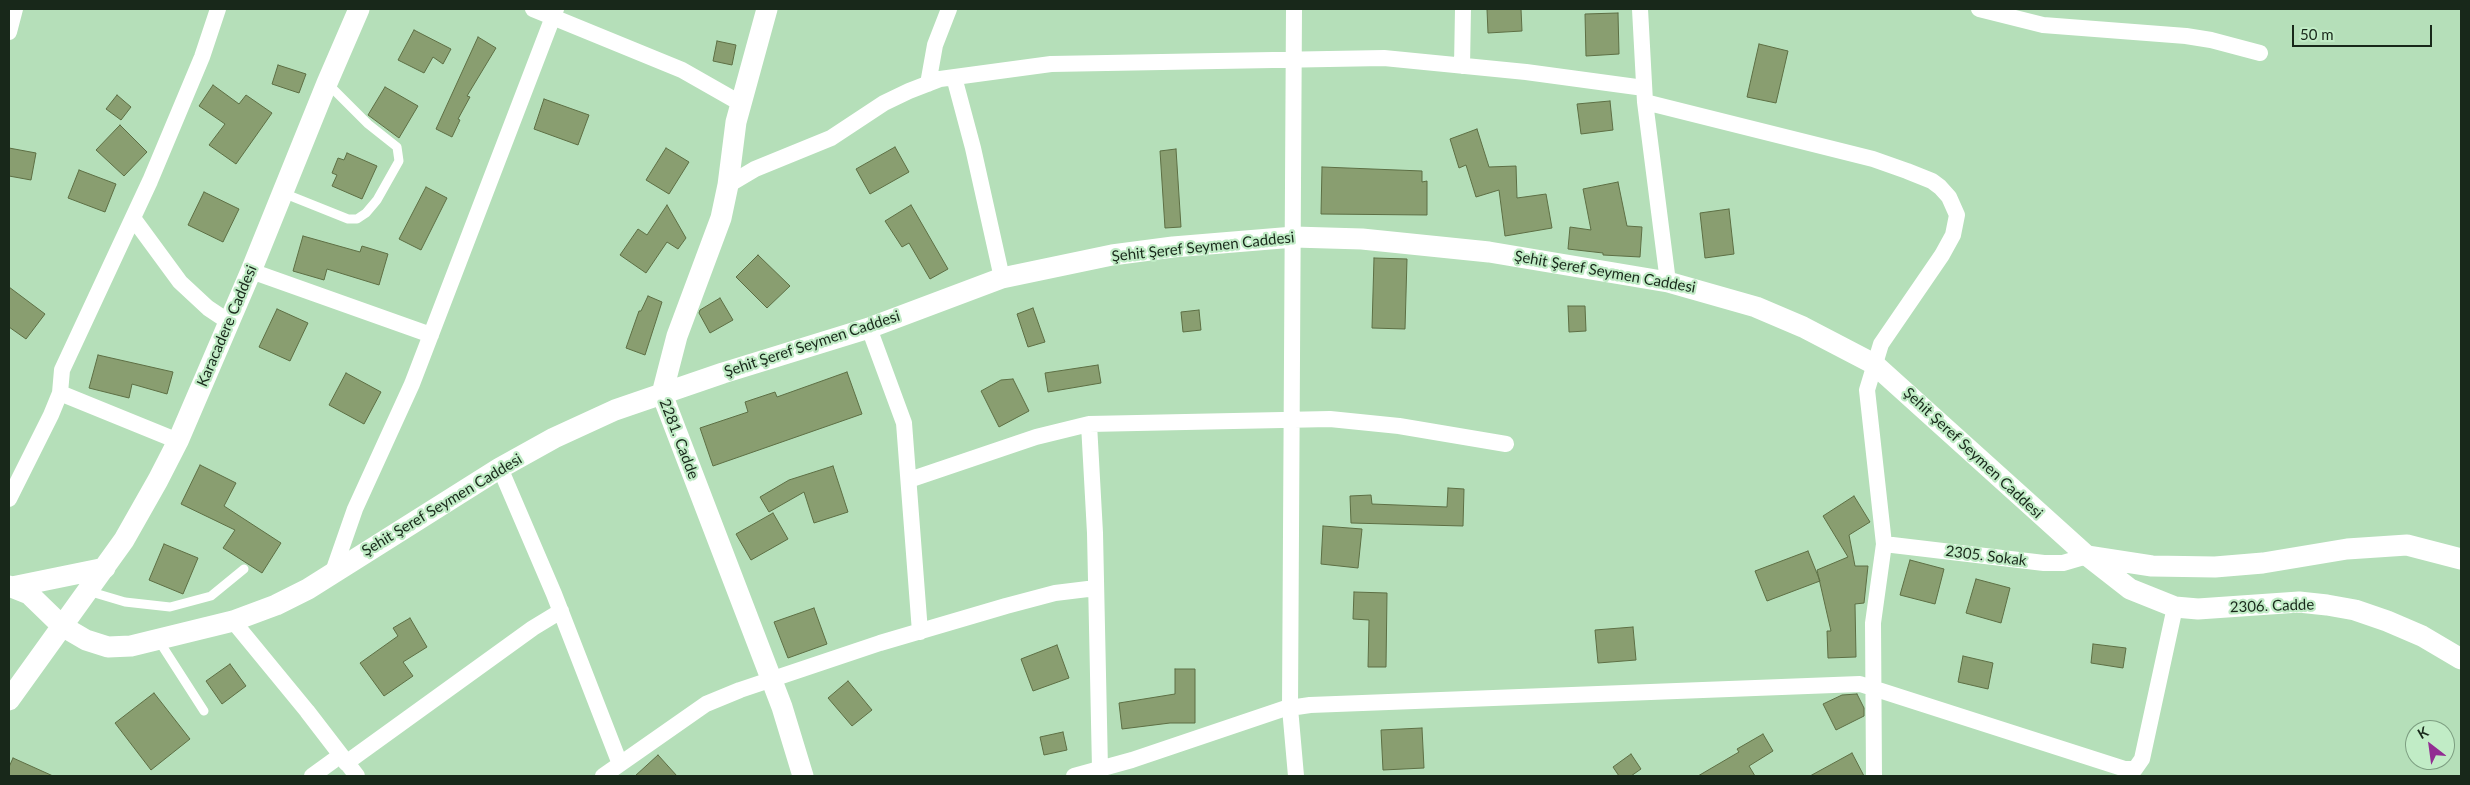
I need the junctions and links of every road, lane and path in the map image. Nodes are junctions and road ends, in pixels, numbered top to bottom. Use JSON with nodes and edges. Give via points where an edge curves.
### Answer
{"nodes":[{"id":1,"x":15,"y":9,"type":"edge"},
{"id":2,"x":218,"y":9,"type":"edge"},
{"id":3,"x":359,"y":9,"type":"edge"},
{"id":4,"x":533,"y":9,"type":"edge"},
{"id":5,"x":767,"y":9,"type":"edge"},
{"id":6,"x":949,"y":9,"type":"edge"},
{"id":7,"x":1294,"y":9,"type":"edge"},
{"id":8,"x":1463,"y":9,"type":"edge"},
{"id":9,"x":1640,"y":9,"type":"edge"},
{"id":10,"x":1979,"y":9,"type":"edge"},
{"id":11,"x":554,"y":13,"type":"edge"},
{"id":12,"x":9,"y":32,"type":"edge"},
{"id":13,"x":2260,"y":53,"type":"dead end"},
{"id":14,"x":1294,"y":59,"type":"junction"},
{"id":15,"x":1462,"y":66,"type":"junction"},
{"id":16,"x":954,"y":77,"type":"junction"},
{"id":17,"x":327,"y":83,"type":"junction"},
{"id":18,"x":928,"y":84,"type":"junction"},
{"id":19,"x":1645,"y":95,"type":"junction"},
{"id":20,"x":740,"y":103,"type":"junction"},
{"id":21,"x":728,"y":184,"type":"junction"},
{"id":22,"x":282,"y":193,"type":"junction"},
{"id":23,"x":133,"y":218,"type":"junction"},
{"id":24,"x":1294,"y":237,"type":"junction"},
{"id":25,"x":251,"y":271,"type":"junction"},
{"id":26,"x":1002,"y":278,"type":"junction"},
{"id":27,"x":1668,"y":282,"type":"junction"},
{"id":28,"x":229,"y":322,"type":"junction"},
{"id":29,"x":869,"y":328,"type":"junction"},
{"id":30,"x":431,"y":335,"type":"junction"},
{"id":31,"x":1874,"y":364,"type":"junction"},
{"id":32,"x":60,"y":393,"type":"junction"},
{"id":33,"x":662,"y":394,"type":"junction"},
{"id":34,"x":1293,"y":418,"type":"junction"},
{"id":35,"x":1089,"y":424,"type":"junction"},
{"id":36,"x":178,"y":441,"type":"junction"},
{"id":37,"x":1506,"y":444,"type":"dead end"},
{"id":38,"x":500,"y":468,"type":"junction"},
{"id":39,"x":909,"y":480,"type":"junction"},
{"id":40,"x":9,"y":499,"type":"edge"},
{"id":41,"x":1884,"y":544,"type":"junction"},
{"id":42,"x":2087,"y":556,"type":"junction"},
{"id":43,"x":2461,"y":559,"type":"edge"},
{"id":44,"x":105,"y":568,"type":"junction"},
{"id":45,"x":244,"y":569,"type":"dead end"},
{"id":46,"x":333,"y":572,"type":"junction"},
{"id":47,"x":10,"y":587,"type":"edge"},
{"id":48,"x":1096,"y":588,"type":"junction"},
{"id":49,"x":88,"y":591,"type":"junction"},
{"id":50,"x":2175,"y":607,"type":"junction"},
{"id":51,"x":561,"y":611,"type":"junction"},
{"id":52,"x":233,"y":621,"type":"junction"},
{"id":53,"x":62,"y":626,"type":"junction"},
{"id":54,"x":920,"y":632,"type":"junction"},
{"id":55,"x":158,"y":640,"type":"junction"},
{"id":56,"x":2461,"y":658,"type":"edge"},
{"id":57,"x":772,"y":680,"type":"junction"},
{"id":58,"x":1872,"y":688,"type":"junction"},
{"id":59,"x":9,"y":700,"type":"edge"},
{"id":60,"x":1290,"y":708,"type":"junction"},
{"id":61,"x":204,"y":711,"type":"dead end"},
{"id":62,"x":344,"y":759,"type":"junction"},
{"id":63,"x":620,"y":764,"type":"junction"},
{"id":64,"x":1100,"y":769,"type":"junction"},
{"id":65,"x":312,"y":776,"type":"edge"},
{"id":66,"x":357,"y":776,"type":"edge"},
{"id":67,"x":603,"y":776,"type":"edge"},
{"id":68,"x":803,"y":776,"type":"edge"},
{"id":69,"x":1074,"y":776,"type":"edge"},
{"id":70,"x":1296,"y":776,"type":"edge"},
{"id":71,"x":1874,"y":776,"type":"edge"}],
"edges":[{"from":1,"to":12,"type":"street"},
{"from":2,"to":23,"type":"street","via":[[202,57]]},
{"from":3,"to":17,"type":"street","name":"Karacadere Caddesi"},
{"from":4,"to":11,"type":"street"},
{"from":5,"to":20,"type":"street","name":"2281. Cadde"},
{"from":6,"to":18,"type":"street","via":[[935,45]]},
{"from":7,"to":14,"type":"street"},
{"from":8,"to":15,"type":"street"},
{"from":9,"to":19,"type":"street"},
{"from":10,"to":13,"type":"street","via":[[2043,25],[2186,36]]},
{"from":11,"to":20,"type":"street","via":[[682,70]]},
{"from":11,"to":30,"type":"street"},
{"from":14,"to":15,"type":"street","via":[[1384,58]]},
{"from":14,"to":16,"type":"street","via":[[1051,64]]},
{"from":14,"to":24,"type":"street"},
{"from":15,"to":19,"type":"street","via":[[1526,72]]},
{"from":16,"to":18,"type":"street"},
{"from":16,"to":26,"type":"street"},
{"from":17,"to":22,"type":"street","name":"Karacadere Caddesi"},
{"from":17,"to":22,"type":"lane","via":[[368,124],[397,147],[399,161],[377,200],[357,218],[348,219]]},
{"from":18,"to":21,"type":"street","via":[[884,103],[831,138],[755,169]]},
{"from":19,"to":27,"type":"street"},
{"from":19,"to":31,"type":"street","via":[[1873,159],[1932,180],[1949,197],[1958,215],[1952,236],[1881,344]]},
{"from":20,"to":21,"type":"street","name":"2281. Cadde"},
{"from":21,"to":33,"type":"street","name":"2281. Cadde","via":[[721,218],[677,336]]},
{"from":22,"to":25,"type":"street","name":"Karacadere Caddesi"},
{"from":23,"to":28,"type":"street","via":[[180,282]]},
{"from":23,"to":32,"type":"street","via":[[62,370]]},
{"from":24,"to":26,"type":"street","name":"Şehit Şeref Seymen Caddesi","via":[[1112,255]]},
{"from":24,"to":27,"type":"street","name":"Şehit Şeref Seymen Caddesi","via":[[1379,241],[1489,252]]},
{"from":24,"to":34,"type":"street"},
{"from":25,"to":28,"type":"street","name":"Karacadere Caddesi"},
{"from":25,"to":30,"type":"street"},
{"from":26,"to":29,"type":"street","name":"Şehit Şeref Seymen Caddesi"},
{"from":27,"to":31,"type":"street","name":"Şehit Şeref Seymen Caddesi","via":[[1756,307]]},
{"from":28,"to":36,"type":"street","name":"Karacadere Caddesi"},
{"from":29,"to":33,"type":"street","name":"Şehit Şeref Seymen Caddesi"},
{"from":29,"to":39,"type":"street","via":[[904,423]]},
{"from":30,"to":46,"type":"street","via":[[355,509]]},
{"from":31,"to":41,"type":"street","via":[[1867,390]]},
{"from":31,"to":42,"type":"street","name":"Şehit Şeref Seymen Caddesi"},
{"from":32,"to":36,"type":"street"},
{"from":32,"to":40,"type":"street"},
{"from":33,"to":38,"type":"street","name":"Şehit Şeref Seymen Caddesi","via":[[615,410]]},
{"from":33,"to":57,"type":"street","name":"2281. Cadde"},
{"from":34,"to":35,"type":"street","via":[[1209,423]]},
{"from":34,"to":37,"type":"street","via":[[1330,418],[1399,426]]},
{"from":34,"to":60,"type":"street"},
{"from":35,"to":39,"type":"street","via":[[1036,437]]},
{"from":35,"to":48,"type":"street"},
{"from":36,"to":44,"type":"street","name":"Karacadere Caddesi","via":[[141,513]]},
{"from":38,"to":46,"type":"street","name":"Şehit Şeref Seymen Caddesi"},
{"from":38,"to":51,"type":"street"},
{"from":39,"to":54,"type":"street"},
{"from":41,"to":42,"type":"street","name":"2305. Sokak","via":[[2044,563],[2063,563]]},
{"from":41,"to":58,"type":"street","via":[[1873,623]]},
{"from":42,"to":43,"type":"street","via":[[2152,566],[2216,567],[2357,548],[2407,545]]},
{"from":42,"to":50,"type":"street","name":"2306. Cadde","via":[[2130,589]]},
{"from":44,"to":47,"type":"street"},
{"from":44,"to":49,"type":"street","name":"Karacadere Caddesi"},
{"from":45,"to":49,"type":"lane","via":[[211,596],[170,607],[125,602]]},
{"from":46,"to":52,"type":"street","name":"Şehit Şeref Seymen Caddesi","via":[[276,605]]},
{"from":47,"to":53,"type":"street","name":"Şehit Şeref Seymen Caddesi","via":[[29,594]]},
{"from":48,"to":54,"type":"street","via":[[1032,598]]},
{"from":48,"to":64,"type":"street"},
{"from":49,"to":53,"type":"street","name":"Karacadere Caddesi"},
{"from":50,"to":56,"type":"street","name":"2306. Cadde","via":[[2299,602],[2327,604],[2388,621]]},
{"from":50,"to":58,"type":"street","via":[[2142,759],[2135,768],[2116,766]]},
{"from":51,"to":62,"type":"street"},
{"from":51,"to":63,"type":"street"},
{"from":52,"to":55,"type":"street","name":"Şehit Şeref Seymen Caddesi"},
{"from":52,"to":62,"type":"street"},
{"from":53,"to":55,"type":"street","name":"Şehit Şeref Seymen Caddesi","via":[[86,640],[108,647]]},
{"from":53,"to":59,"type":"street","name":"Karacadere Caddesi"},
{"from":54,"to":57,"type":"street"},
{"from":55,"to":61,"type":"lane"},
{"from":57,"to":63,"type":"street","via":[[706,704]]},
{"from":57,"to":68,"type":"street","name":"2281. Cadde"},
{"from":58,"to":60,"type":"street","via":[[1860,684],[1346,702]]},
{"from":58,"to":71,"type":"street"},
{"from":60,"to":64,"type":"street"},
{"from":60,"to":70,"type":"street"},
{"from":62,"to":65,"type":"street"},
{"from":62,"to":66,"type":"street"},
{"from":63,"to":67,"type":"street"},
{"from":64,"to":69,"type":"street"}]}
